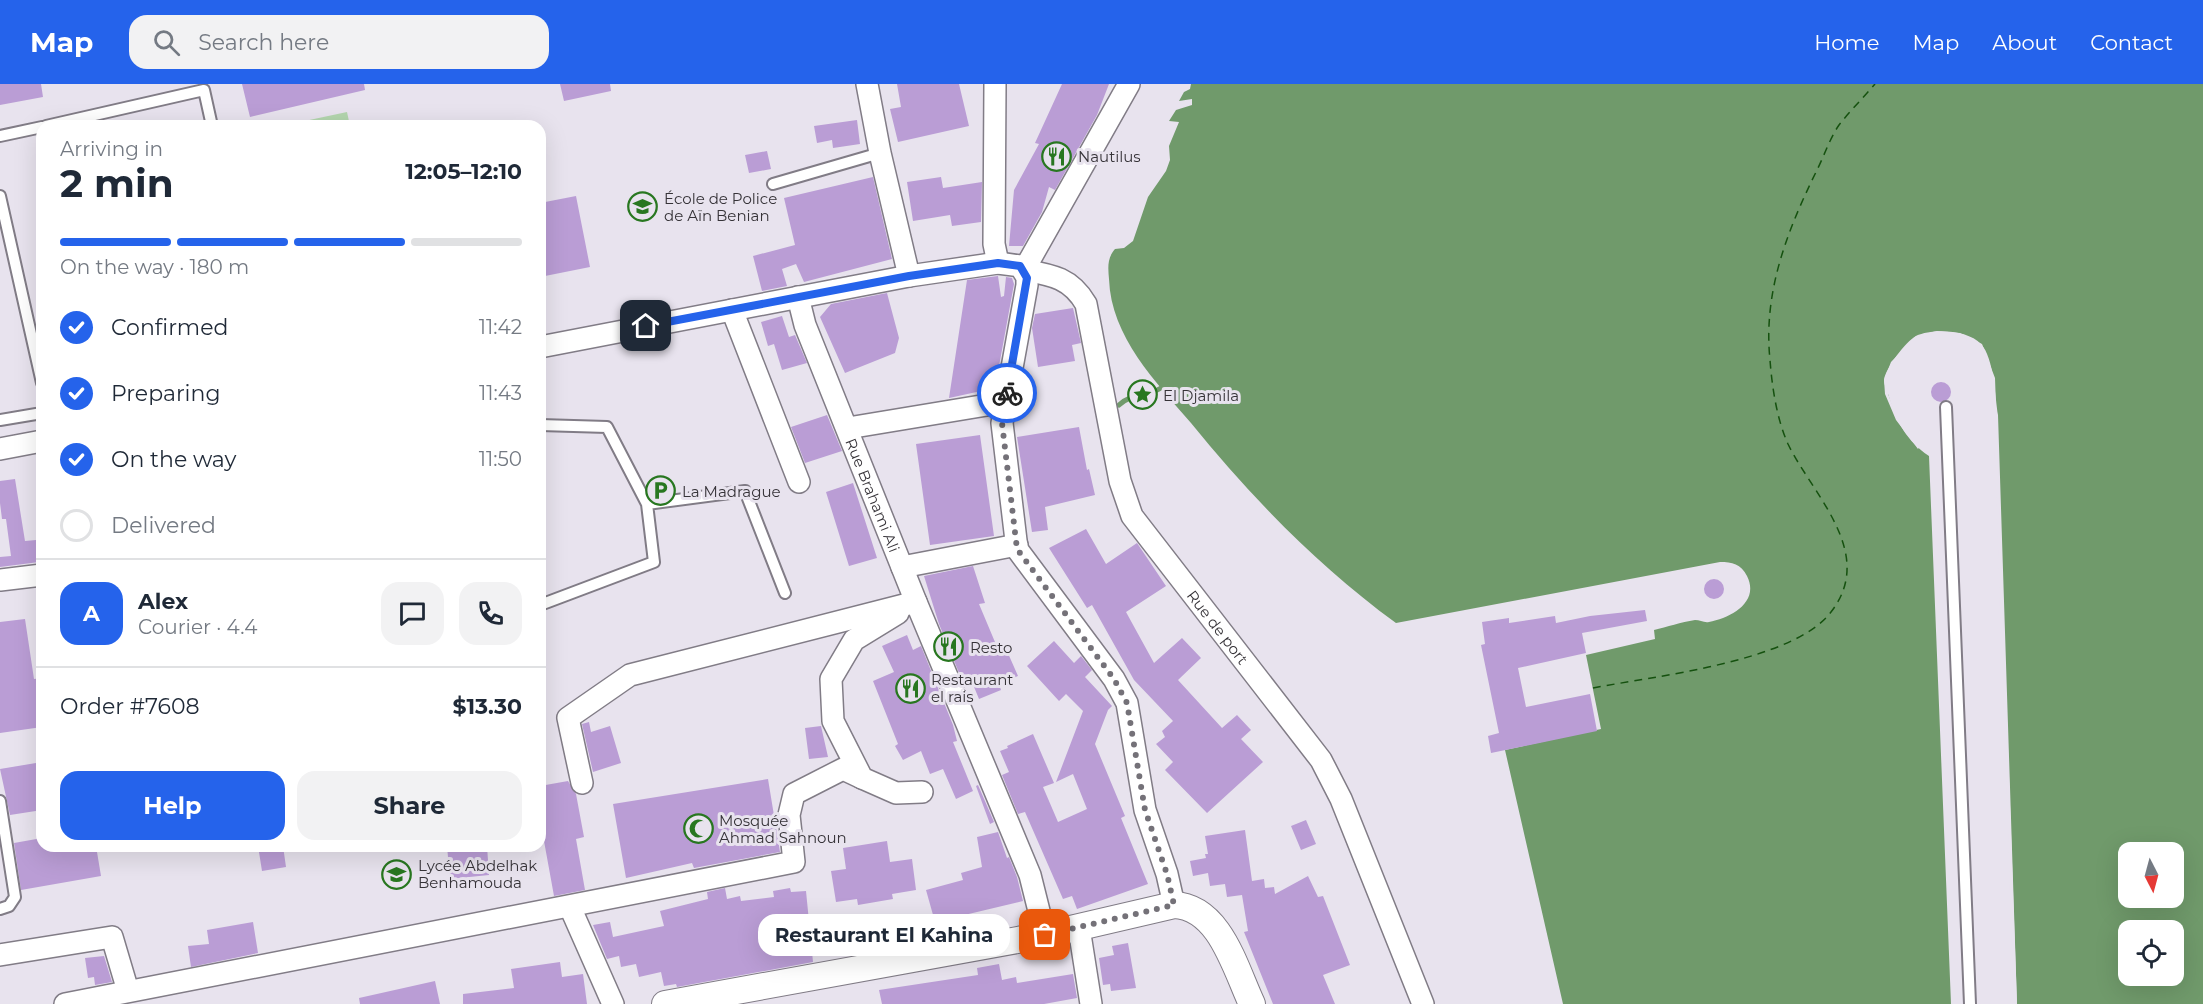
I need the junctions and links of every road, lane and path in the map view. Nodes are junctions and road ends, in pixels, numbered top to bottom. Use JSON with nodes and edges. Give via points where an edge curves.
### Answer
{"nodes":[{"id":1,"x":867,"y":84,"type":"edge"},
{"id":2,"x":995,"y":84,"type":"edge"},
{"id":3,"x":1129,"y":84,"type":"edge"},
{"id":4,"x":71,"y":120,"type":"edge"},
{"id":5,"x":211,"y":120,"type":"edge"},
{"id":6,"x":36,"y":128,"type":"edge"},
{"id":7,"x":0,"y":136,"type":"edge"},
{"id":8,"x":880,"y":153,"type":"junction"},
{"id":9,"x":773,"y":184,"type":"dead end"},
{"id":10,"x":0,"y":196,"type":"edge"},
{"id":11,"x":998,"y":263,"type":"junction"},
{"id":12,"x":1024,"y":270,"type":"junction"},
{"id":13,"x":909,"y":276,"type":"junction"},
{"id":14,"x":798,"y":297,"type":"junction"},
{"id":15,"x":732,"y":310,"type":"junction"},
{"id":16,"x":546,"y":346,"type":"edge"},
{"id":17,"x":36,"y":356,"type":"edge"},
{"id":18,"x":1005,"y":402,"type":"junction"},
{"id":19,"x":1946,"y":407,"type":"dead end"},
{"id":20,"x":36,"y":414,"type":"edge"},
{"id":21,"x":0,"y":420,"type":"edge"},
{"id":22,"x":546,"y":425,"type":"edge"},
{"id":23,"x":848,"y":428,"type":"junction"},
{"id":24,"x":36,"y":442,"type":"edge"},
{"id":25,"x":0,"y":448,"type":"edge"},
{"id":26,"x":799,"y":482,"type":"dead end"},
{"id":27,"x":647,"y":504,"type":"junction"},
{"id":28,"x":1017,"y":545,"type":"junction"},
{"id":29,"x":902,"y":567,"type":"junction"},
{"id":30,"x":36,"y":575,"type":"edge"},
{"id":31,"x":0,"y":580,"type":"edge"},
{"id":32,"x":785,"y":594,"type":"dead end"},
{"id":33,"x":916,"y":602,"type":"junction"},
{"id":34,"x":546,"y":603,"type":"edge"},
{"id":35,"x":862,"y":778,"type":"junction"},
{"id":36,"x":582,"y":783,"type":"dead end"},
{"id":37,"x":922,"y":792,"type":"dead end"},
{"id":38,"x":0,"y":801,"type":"edge"},
{"id":39,"x":1174,"y":905,"type":"junction"},
{"id":40,"x":570,"y":907,"type":"junction"},
{"id":41,"x":0,"y":909,"type":"edge"},
{"id":42,"x":1079,"y":928,"type":"junction"},
{"id":43,"x":1045,"y":935,"type":"junction"},
{"id":44,"x":0,"y":955,"type":"edge"},
{"id":45,"x":128,"y":991,"type":"junction"},
{"id":46,"x":65,"y":1004,"type":"edge"},
{"id":47,"x":613,"y":1004,"type":"edge"},
{"id":48,"x":665,"y":1004,"type":"edge"},
{"id":49,"x":1091,"y":1004,"type":"edge"},
{"id":50,"x":1252,"y":1004,"type":"edge"},
{"id":51,"x":1423,"y":1004,"type":"edge"},
{"id":52,"x":1970,"y":1004,"type":"edge"}],
"edges":[{"from":1,"to":8,"type":"street"},
{"from":2,"to":11,"type":"street","via":[[994,244]]},
{"from":3,"to":12,"type":"street"},
{"from":4,"to":5,"type":"lane","via":[[204,90]]},
{"from":6,"to":7,"type":"lane"},
{"from":8,"to":9,"type":"lane"},
{"from":8,"to":13,"type":"street"},
{"from":10,"to":17,"type":"lane"},
{"from":11,"to":12,"type":"street","name":"Rue de port","via":[[1014,263]]},
{"from":11,"to":13,"type":"street"},
{"from":12,"to":18,"type":"street","via":[[1027,285]]},
{"from":12,"to":51,"type":"street","name":"Rue de port","via":[[1059,277],[1080,293],[1086,304],[1120,481],[1132,516],[1321,760]]},
{"from":13,"to":14,"type":"street"},
{"from":14,"to":15,"type":"street"},
{"from":14,"to":23,"type":"street","name":"Rue Brahami Ali","via":[[805,325]]},
{"from":15,"to":16,"type":"street"},
{"from":15,"to":26,"type":"street"},
{"from":18,"to":23,"type":"street"},
{"from":18,"to":28,"type":"street","via":[[1002,423]]},
{"from":19,"to":52,"type":"lane"},
{"from":20,"to":21,"type":"lane"},
{"from":22,"to":27,"type":"lane","via":[[607,427]]},
{"from":23,"to":29,"type":"street","name":"Rue Brahami Ali"},
{"from":24,"to":25,"type":"street"},
{"from":27,"to":32,"type":"lane","via":[[745,490]]},
{"from":27,"to":34,"type":"lane","via":[[654,562]]},
{"from":28,"to":29,"type":"street"},
{"from":28,"to":39,"type":"street","via":[[1114,679],[1127,703],[1145,810]]},
{"from":29,"to":33,"type":"street","name":"Rue Brahami Ali"},
{"from":30,"to":31,"type":"street"},
{"from":33,"to":35,"type":"street","via":[[854,640],[831,679],[833,721]]},
{"from":33,"to":36,"type":"street","via":[[630,675],[568,718]]},
{"from":33,"to":43,"type":"street","name":"Rue Brahami Ali","via":[[1030,875]]},
{"from":35,"to":37,"type":"street","via":[[896,793]]},
{"from":35,"to":40,"type":"street","via":[[843,769],[794,794],[789,814],[794,862]]},
{"from":38,"to":41,"type":"lane","via":[[15,897],[9,906]]},
{"from":39,"to":42,"type":"street"},
{"from":39,"to":50,"type":"street","via":[[1192,908],[1214,924]]},
{"from":40,"to":45,"type":"street"},
{"from":40,"to":47,"type":"street"},
{"from":42,"to":43,"type":"street"},
{"from":42,"to":49,"type":"street"},
{"from":43,"to":48,"type":"street"},
{"from":44,"to":45,"type":"street","via":[[112,937]]},
{"from":45,"to":46,"type":"street"}]}
